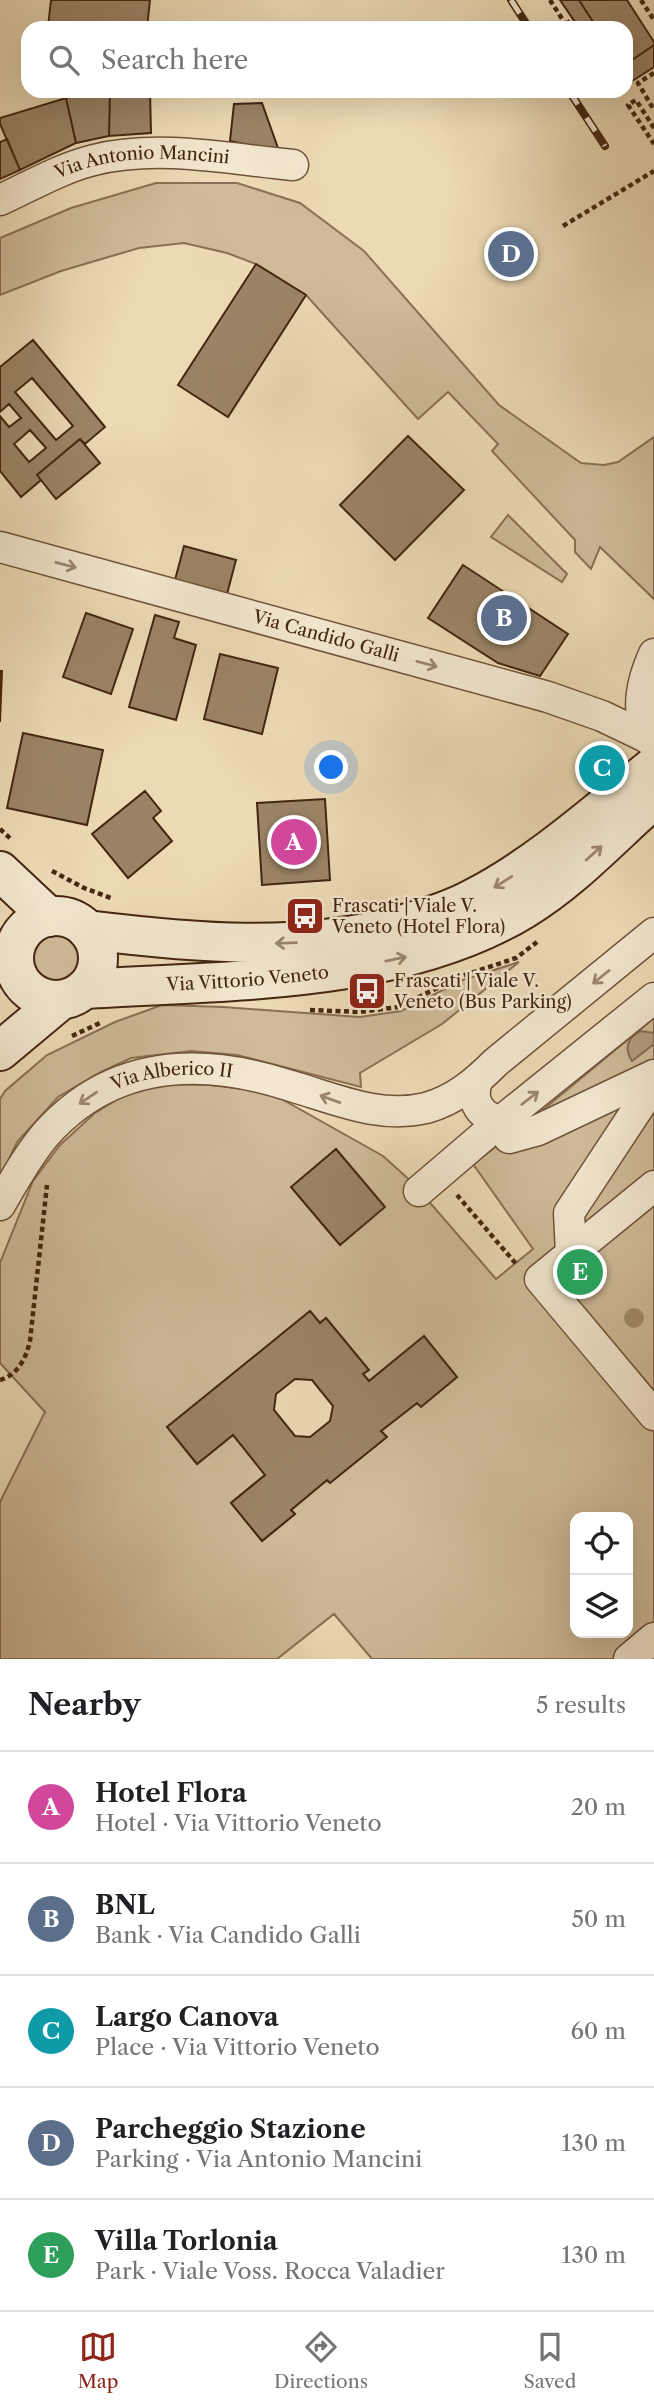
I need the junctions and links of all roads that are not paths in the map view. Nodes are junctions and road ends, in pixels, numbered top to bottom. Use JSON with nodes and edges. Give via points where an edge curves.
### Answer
{"nodes":[{"id":1,"x":293,"y":165,"type":"dead end"},
{"id":2,"x":0,"y":200,"type":"edge"},
{"id":3,"x":0,"y":547,"type":"edge"},
{"id":4,"x":654,"y":654,"type":"edge"},
{"id":5,"x":651,"y":749,"type":"edge"},
{"id":6,"x":654,"y":799,"type":"edge"},
{"id":7,"x":9,"y":858,"type":"edge"},
{"id":8,"x":49,"y":917,"type":"junction"},
{"id":9,"x":87,"y":930,"type":"junction"},
{"id":10,"x":654,"y":933,"type":"edge"},
{"id":11,"x":9,"y":975,"type":"edge"},
{"id":12,"x":73,"y":995,"type":"junction"},
{"id":13,"x":654,"y":998,"type":"edge"},
{"id":14,"x":0,"y":1051,"type":"edge"},
{"id":15,"x":654,"y":1075,"type":"edge"},
{"id":16,"x":477,"y":1081,"type":"junction"},
{"id":17,"x":654,"y":1084,"type":"edge"},
{"id":18,"x":505,"y":1130,"type":"junction"},
{"id":19,"x":654,"y":1186,"type":"edge"},
{"id":20,"x":419,"y":1191,"type":"dead end"},
{"id":21,"x":0,"y":1205,"type":"edge"},
{"id":22,"x":571,"y":1254,"type":"junction"},
{"id":23,"x":654,"y":1415,"type":"edge"},
{"id":24,"x":654,"y":1638,"type":"edge"},
{"id":25,"x":629,"y":1659,"type":"edge"}],
"edges":[{"from":1,"to":2,"type":"street","name":"Via Antonio Mancini","via":[[156,153],[115,156],[71,167]]},
{"from":3,"to":5,"type":"street","name":"Via Candido Galli","one_way":true,"via":[[548,697],[602,716]]},
{"from":4,"to":5,"type":"street","via":[[639,706]]},
{"from":5,"to":9,"type":"main road","name":"Via Vittorio Veneto","one_way":true,"via":[[523,869],[471,900],[427,918],[355,936],[284,944]]},
{"from":12,"to":6,"type":"main road","name":"Via Vittorio Veneto","one_way":true,"via":[[303,974],[445,946],[486,930],[542,897]]},
{"from":7,"to":8,"type":"main road"},
{"from":8,"to":9,"type":"main road","via":[[70,918]]},
{"from":8,"to":11,"type":"main road","via":[[22,933]]},
{"from":9,"to":12,"type":"main road","via":[[99,959],[92,980]]},
{"from":10,"to":16,"type":"street","name":"Via Alberico II","one_way":true},
{"from":11,"to":12,"type":"main road","via":[[39,996]]},
{"from":12,"to":14,"type":"main road"},
{"from":18,"to":13,"type":"street","one_way":true},
{"from":15,"to":18,"type":"street","via":[[538,1130]]},
{"from":16,"to":18,"type":"street","via":[[477,1107]]},
{"from":16,"to":21,"type":"street","name":"Via Alberico II","one_way":true,"via":[[439,1104],[396,1111],[356,1107],[240,1073],[191,1068],[142,1073],[108,1086],[62,1118],[37,1146]]},
{"from":17,"to":22,"type":"street","via":[[569,1213]]},
{"from":18,"to":20,"type":"street"},
{"from":19,"to":22,"type":"street"},
{"from":22,"to":23,"type":"street","via":[[527,1271]]},
{"from":24,"to":25,"type":"street"}]}
